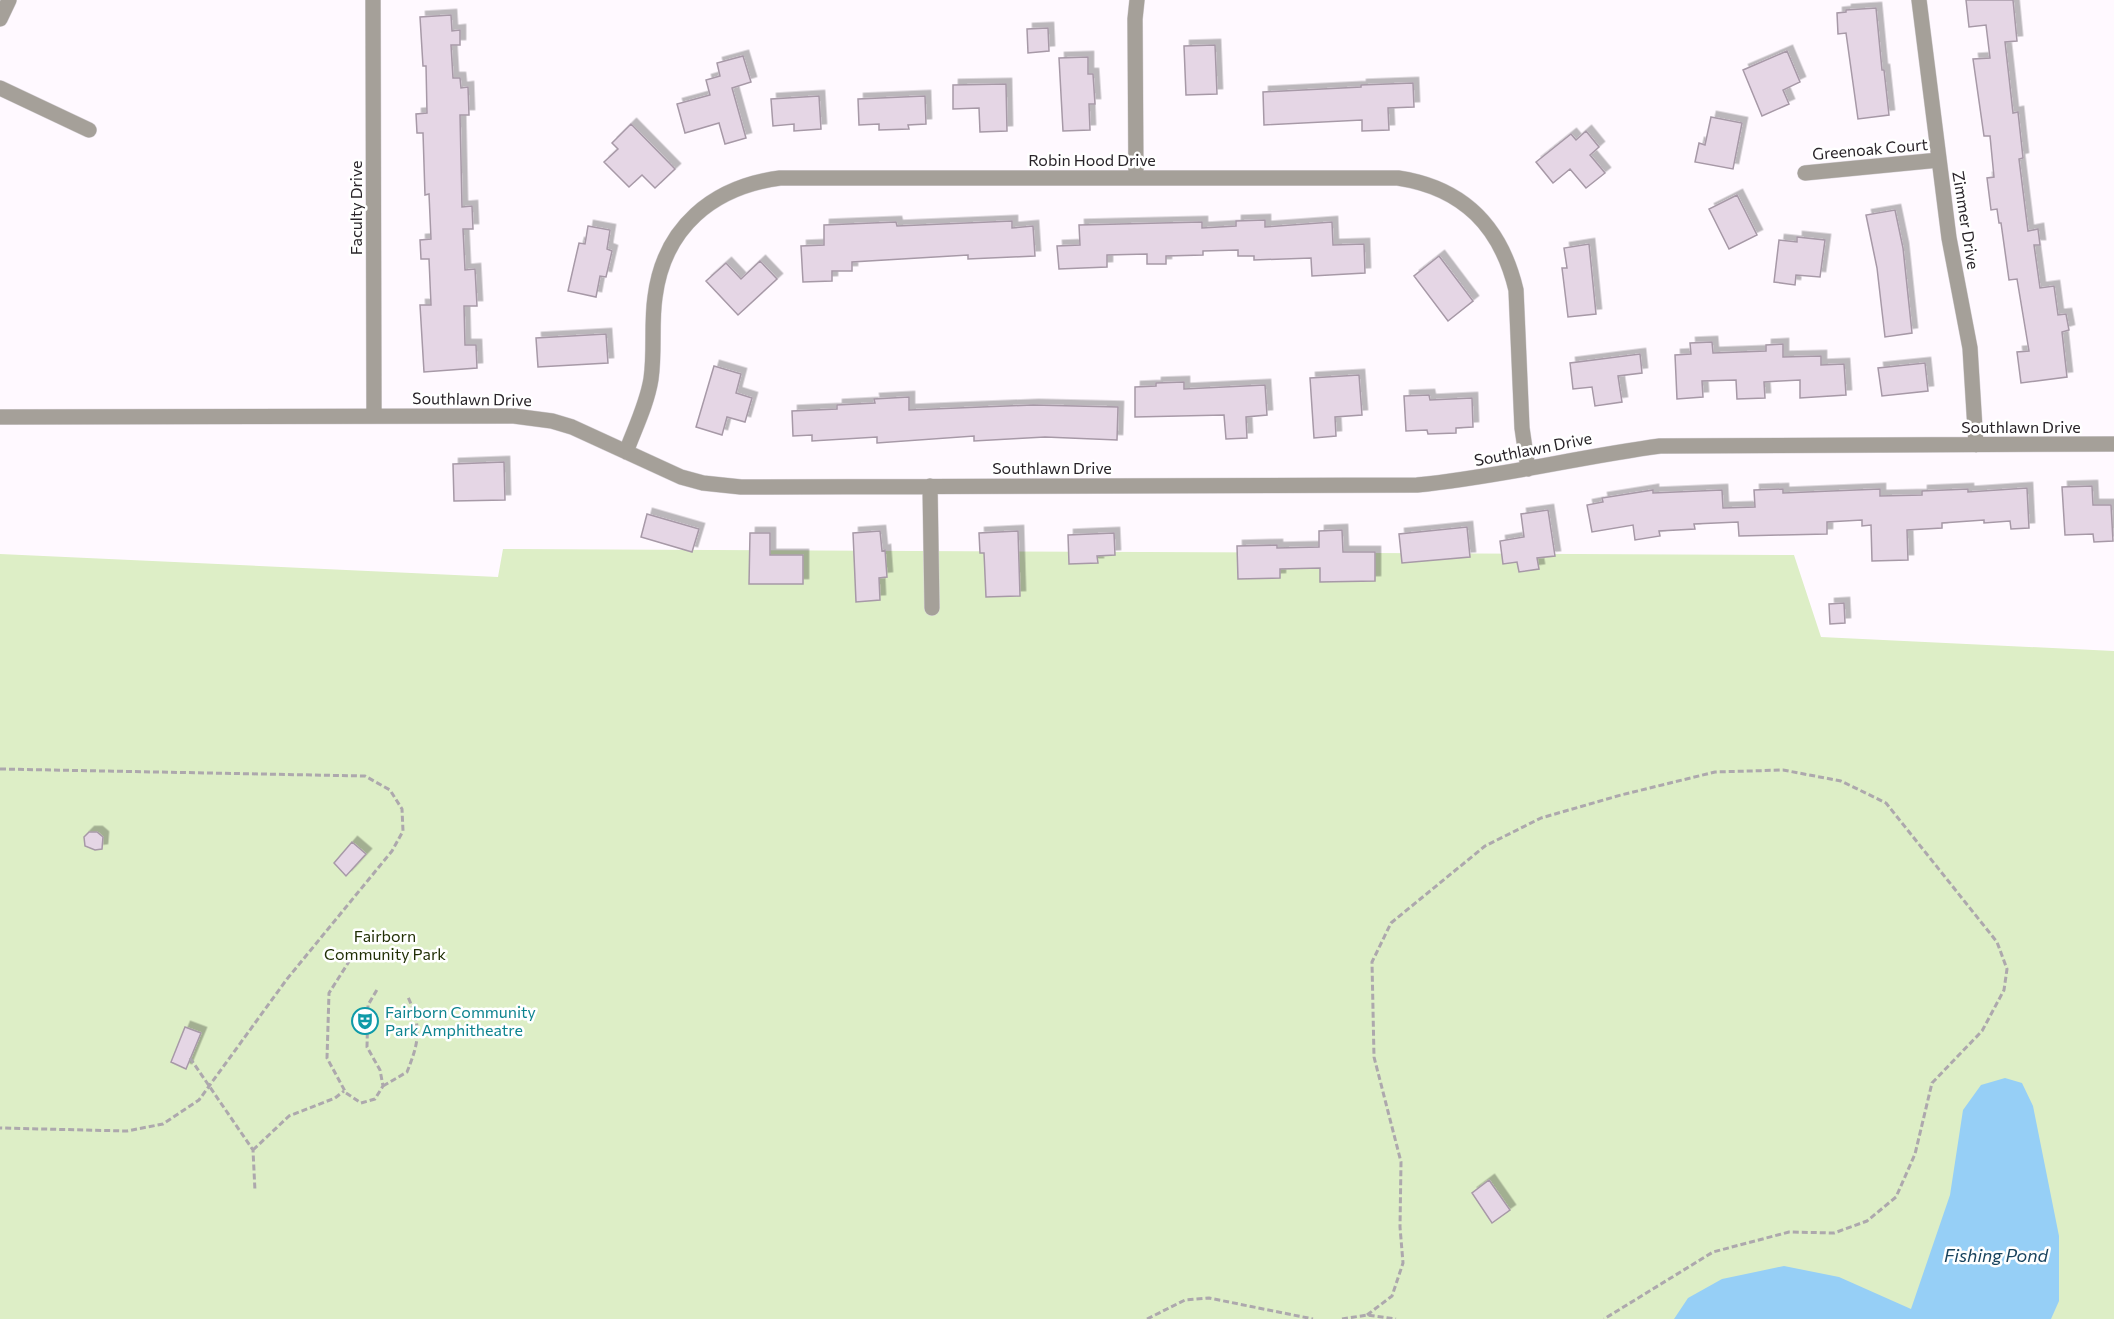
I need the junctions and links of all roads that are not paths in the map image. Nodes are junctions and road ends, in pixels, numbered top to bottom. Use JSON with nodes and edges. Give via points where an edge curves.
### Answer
{"nodes":[{"id":1,"x":9,"y":0,"type":"edge"},
{"id":2,"x":373,"y":0,"type":"edge"},
{"id":3,"x":1137,"y":0,"type":"edge"},
{"id":4,"x":1919,"y":0,"type":"edge"},
{"id":5,"x":0,"y":19,"type":"edge"},
{"id":6,"x":0,"y":88,"type":"edge"},
{"id":7,"x":89,"y":130,"type":"dead end"},
{"id":8,"x":1939,"y":160,"type":"junction"},
{"id":9,"x":1805,"y":173,"type":"dead end"},
{"id":10,"x":1137,"y":178,"type":"junction"},
{"id":11,"x":374,"y":416,"type":"junction"},
{"id":12,"x":0,"y":417,"type":"edge"},
{"id":13,"x":2114,"y":444,"type":"edge"},
{"id":14,"x":1976,"y":445,"type":"junction"},
{"id":15,"x":626,"y":452,"type":"junction"},
{"id":16,"x":1528,"y":468,"type":"junction"},
{"id":17,"x":930,"y":486,"type":"junction"},
{"id":18,"x":932,"y":608,"type":"dead end"}],
"edges":[{"from":1,"to":5,"type":"street"},
{"from":2,"to":11,"type":"street","name":"Faculty Drive"},
{"from":3,"to":10,"type":"street"},
{"from":4,"to":8,"type":"street","name":"Zimmer Drive"},
{"from":6,"to":7,"type":"street"},
{"from":8,"to":9,"type":"street","name":"Greenoak Court"},
{"from":8,"to":14,"type":"street","name":"Zimmer Drive","via":[[1970,348]]},
{"from":10,"to":15,"type":"street","name":"Robin Hood Drive","via":[[780,178],[720,195],[686,224],[662,266],[654,299],[651,381]]},
{"from":10,"to":16,"type":"street","name":"Robin Hood Drive","via":[[1398,178],[1432,186],[1464,204],[1489,227],[1511,268],[1516,290]]},
{"from":11,"to":12,"type":"street","name":"Southlawn Drive"},
{"from":11,"to":15,"type":"street","name":"Southlawn Drive","via":[[535,418],[572,427]]},
{"from":13,"to":14,"type":"street","name":"Southlawn Drive"},
{"from":14,"to":16,"type":"street","name":"Southlawn Drive","via":[[1660,446]]},
{"from":15,"to":17,"type":"street","name":"Southlawn Drive","via":[[681,477],[722,486]]},
{"from":16,"to":17,"type":"street","name":"Southlawn Drive","via":[[1417,485]]},
{"from":17,"to":18,"type":"street"}]}
